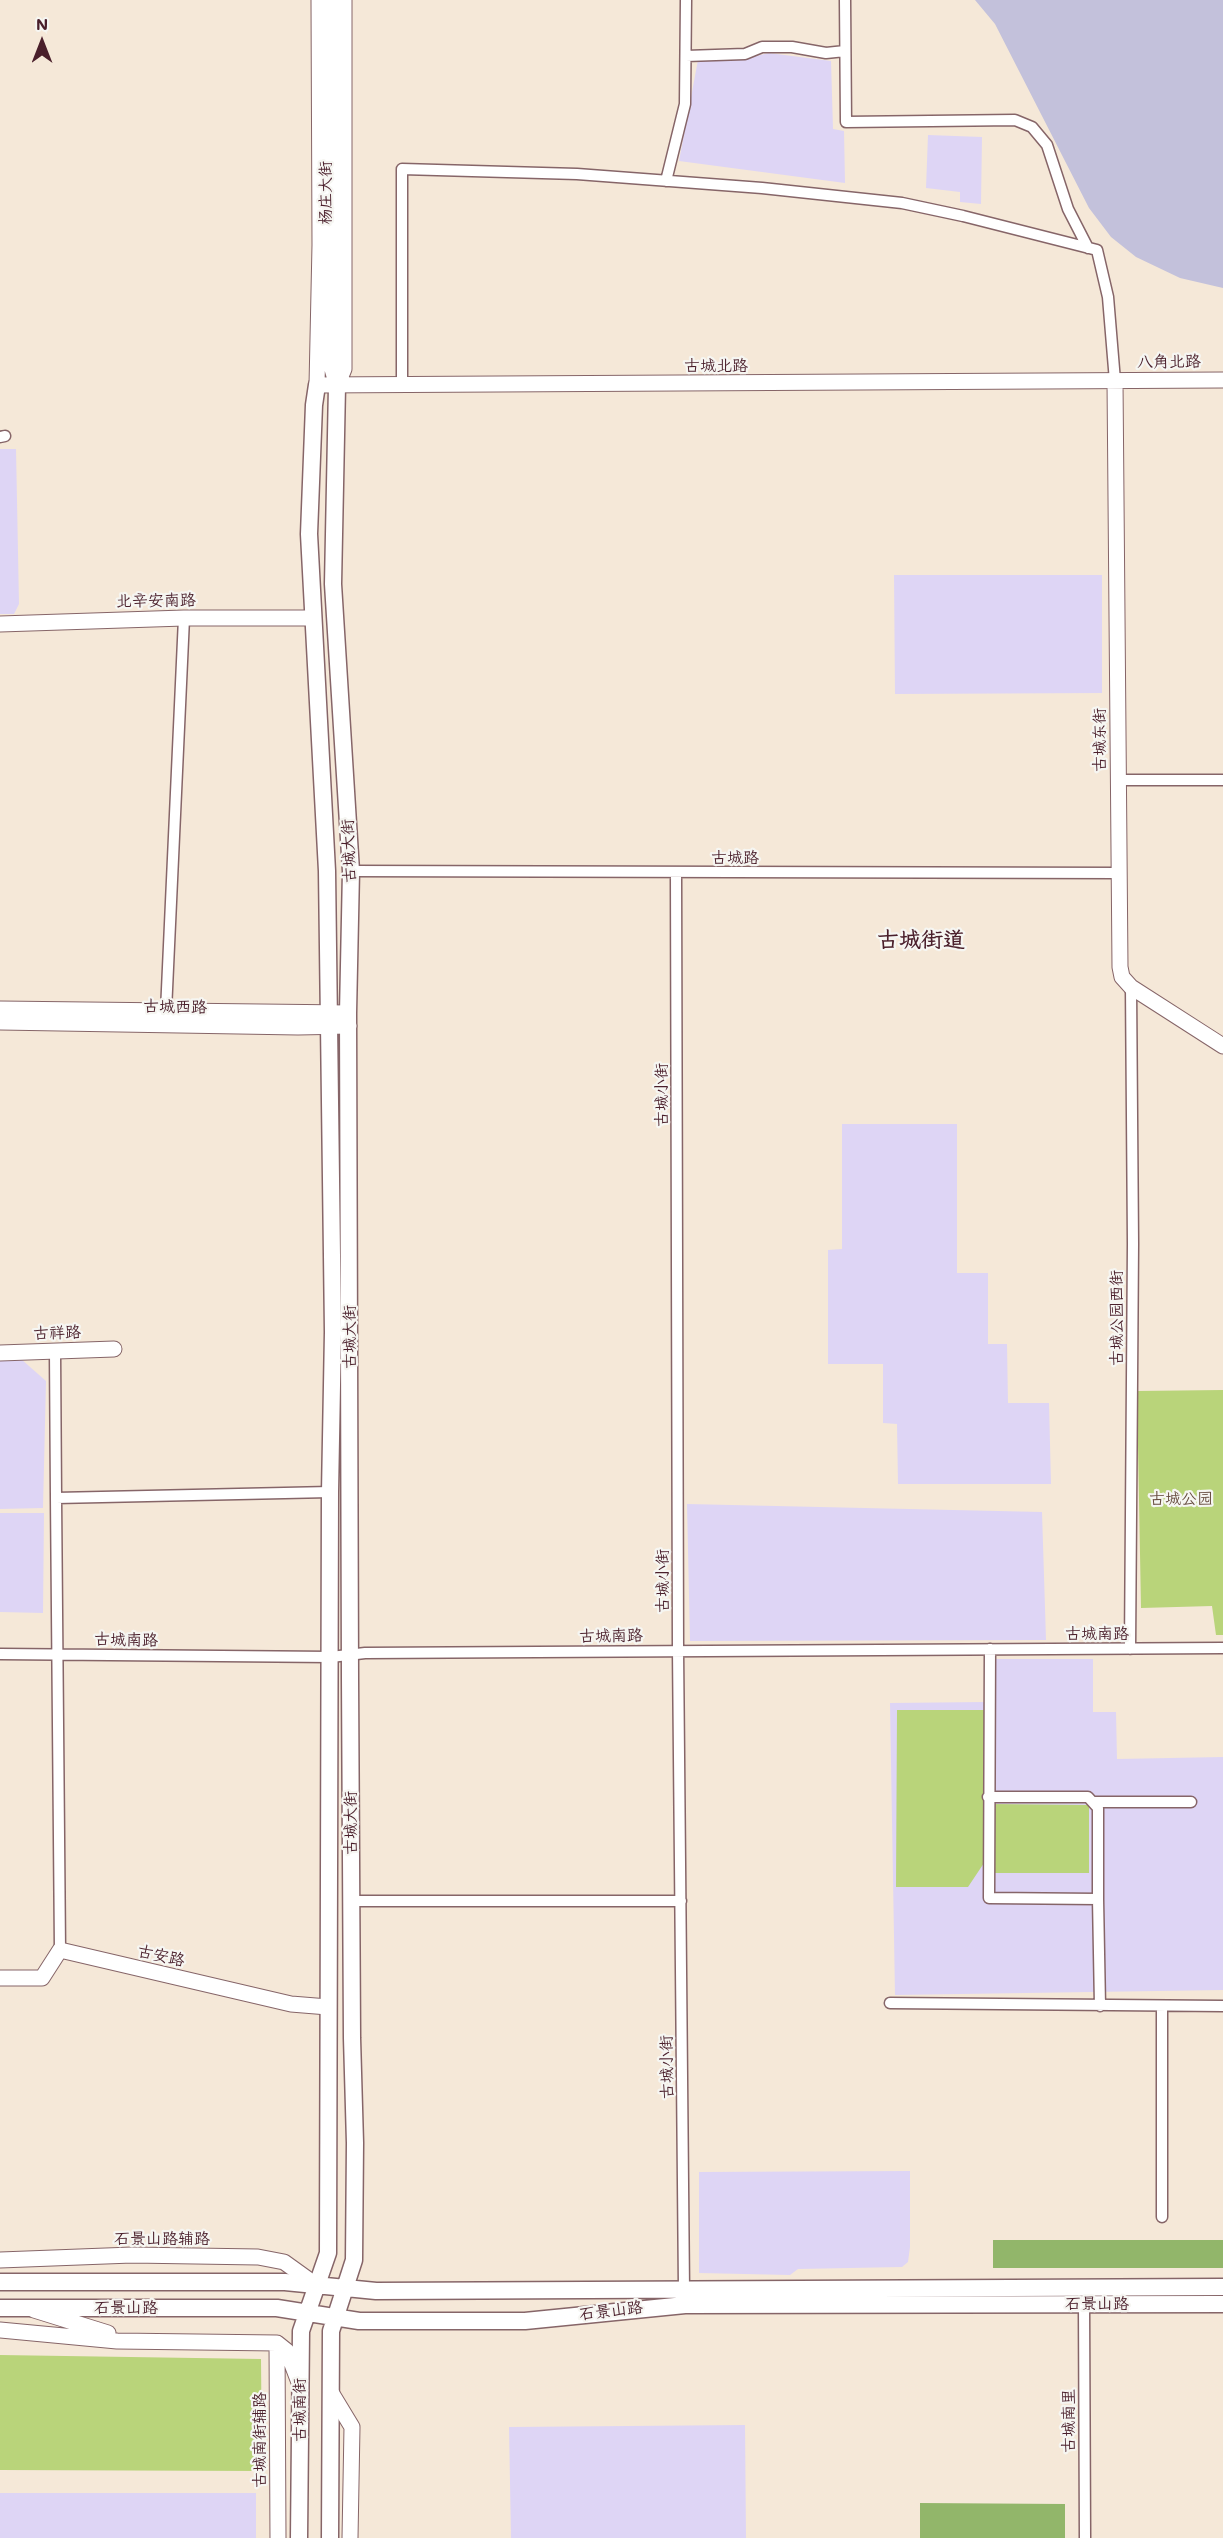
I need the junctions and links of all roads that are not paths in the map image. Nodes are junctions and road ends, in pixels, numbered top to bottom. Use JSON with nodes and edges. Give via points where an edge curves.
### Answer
{"nodes":[{"id":1,"x":319,"y":0,"type":"edge"},
{"id":2,"x":333,"y":0,"type":"edge"},
{"id":3,"x":344,"y":0,"type":"edge"},
{"id":4,"x":686,"y":0,"type":"edge"},
{"id":5,"x":845,"y":0,"type":"edge"},
{"id":6,"x":845,"y":51,"type":"junction"},
{"id":7,"x":686,"y":56,"type":"junction"},
{"id":8,"x":666,"y":181,"type":"junction"},
{"id":9,"x":1088,"y":248,"type":"junction"},
{"id":10,"x":1223,"y":380,"type":"edge"},
{"id":11,"x":1115,"y":381,"type":"junction"},
{"id":12,"x":317,"y":385,"type":"junction"},
{"id":13,"x":402,"y":385,"type":"junction"},
{"id":14,"x":337,"y":386,"type":"junction"},
{"id":15,"x":184,"y":618,"type":"junction"},
{"id":16,"x":312,"y":618,"type":"junction"},
{"id":17,"x":0,"y":624,"type":"edge"},
{"id":18,"x":1118,"y":780,"type":"junction"},
{"id":19,"x":1223,"y":780,"type":"edge"},
{"id":20,"x":351,"y":871,"type":"junction"},
{"id":21,"x":676,"y":873,"type":"junction"},
{"id":22,"x":1119,"y":873,"type":"junction"},
{"id":23,"x":1131,"y":987,"type":"junction"},
{"id":24,"x":0,"y":1009,"type":"edge"},
{"id":25,"x":166,"y":1011,"type":"junction"},
{"id":26,"x":348,"y":1019,"type":"junction"},
{"id":27,"x":328,"y":1020,"type":"junction"},
{"id":28,"x":0,"y":1022,"type":"edge"},
{"id":29,"x":1223,"y":1046,"type":"edge"},
{"id":30,"x":114,"y":1349,"type":"dead end"},
{"id":31,"x":55,"y":1352,"type":"junction"},
{"id":32,"x":0,"y":1353,"type":"edge"},
{"id":33,"x":330,"y":1492,"type":"junction"},
{"id":34,"x":56,"y":1498,"type":"junction"},
{"id":35,"x":1223,"y":1648,"type":"edge"},
{"id":36,"x":990,"y":1649,"type":"junction"},
{"id":37,"x":1130,"y":1649,"type":"junction"},
{"id":38,"x":678,"y":1650,"type":"junction"},
{"id":39,"x":0,"y":1654,"type":"edge"},
{"id":40,"x":57,"y":1655,"type":"junction"},
{"id":41,"x":350,"y":1656,"type":"junction"},
{"id":42,"x":331,"y":1658,"type":"junction"},
{"id":43,"x":988,"y":1797,"type":"junction"},
{"id":44,"x":1093,"y":1802,"type":"junction"},
{"id":45,"x":1191,"y":1802,"type":"dead end"},
{"id":46,"x":1098,"y":1899,"type":"junction"},
{"id":47,"x":351,"y":1901,"type":"junction"},
{"id":48,"x":681,"y":1901,"type":"junction"},
{"id":49,"x":60,"y":1950,"type":"junction"},
{"id":50,"x":0,"y":1978,"type":"edge"},
{"id":51,"x":890,"y":2003,"type":"dead end"},
{"id":52,"x":1100,"y":2006,"type":"junction"},
{"id":53,"x":1223,"y":2006,"type":"edge"},
{"id":54,"x":328,"y":2007,"type":"junction"},
{"id":55,"x":1162,"y":2007,"type":"junction"},
{"id":56,"x":1162,"y":2217,"type":"dead end"},
{"id":57,"x":0,"y":2260,"type":"edge"},
{"id":58,"x":0,"y":2282,"type":"edge"},
{"id":59,"x":316,"y":2285,"type":"junction"},
{"id":60,"x":345,"y":2287,"type":"junction"},
{"id":61,"x":1223,"y":2287,"type":"edge"},
{"id":62,"x":684,"y":2289,"type":"junction"},
{"id":63,"x":1084,"y":2304,"type":"junction"},
{"id":64,"x":1223,"y":2304,"type":"edge"},
{"id":65,"x":0,"y":2308,"type":"edge"},
{"id":66,"x":28,"y":2309,"type":"junction"},
{"id":67,"x":307,"y":2313,"type":"junction"},
{"id":68,"x":335,"y":2317,"type":"junction"},
{"id":69,"x":0,"y":2330,"type":"edge"},
{"id":70,"x":151,"y":2340,"type":"junction"},
{"id":71,"x":277,"y":2343,"type":"junction"},
{"id":72,"x":301,"y":2387,"type":"junction"},
{"id":73,"x":332,"y":2394,"type":"junction"},
{"id":74,"x":278,"y":2538,"type":"edge"},
{"id":75,"x":299,"y":2538,"type":"edge"},
{"id":76,"x":330,"y":2538,"type":"edge"},
{"id":77,"x":350,"y":2538,"type":"edge"},
{"id":78,"x":1085,"y":2538,"type":"edge"}],
"edges":[{"from":1,"to":12,"type":"street","name":"杨庄大街"},
{"from":2,"to":14,"type":"street","via":[[332,369]]},
{"from":3,"to":14,"type":"street","name":"杨庄大街","via":[[344,369]]},
{"from":4,"to":7,"type":"street"},
{"from":5,"to":6,"type":"street"},
{"from":6,"to":7,"type":"street","via":[[762,47],[745,54]]},
{"from":6,"to":9,"type":"street","via":[[846,122],[1015,120],[1032,127],[1047,145],[1068,209]]},
{"from":7,"to":8,"type":"street","via":[[685,104]]},
{"from":8,"to":9,"type":"street","via":[[902,203]]},
{"from":8,"to":13,"type":"street","via":[[578,174],[402,170]]},
{"from":9,"to":11,"type":"street","via":[[1097,250],[1108,297]]},
{"from":10,"to":11,"type":"street","name":"八角北路"},
{"from":11,"to":13,"type":"street","name":"古城北路"},
{"from":11,"to":18,"type":"street","name":"古城东街"},
{"from":12,"to":14,"type":"street","name":"古城北路"},
{"from":12,"to":16,"type":"main road","name":"古城大街","via":[[309,534]]},
{"from":13,"to":14,"type":"street","name":"古城北路"},
{"from":14,"to":20,"type":"main road","name":"古城大街","via":[[333,584]]},
{"from":15,"to":16,"type":"street","name":"北辛安南路"},
{"from":15,"to":17,"type":"street","name":"北辛安南路"},
{"from":15,"to":25,"type":"street"},
{"from":16,"to":27,"type":"main road","name":"古城大街","via":[[327,872]]},
{"from":18,"to":19,"type":"street"},
{"from":18,"to":22,"type":"street","name":"古城东街"},
{"from":20,"to":21,"type":"street","name":"古城路"},
{"from":20,"to":26,"type":"main road","name":"古城大街"},
{"from":21,"to":22,"type":"street","name":"古城路"},
{"from":21,"to":38,"type":"street","name":"古城小街"},
{"from":22,"to":23,"type":"street","name":"古城东街","via":[[1120,967]]},
{"from":23,"to":29,"type":"street"},
{"from":23,"to":37,"type":"street","name":"古城公园西街"},
{"from":24,"to":25,"type":"street","name":"古城西路"},
{"from":25,"to":27,"type":"street","name":"古城西路"},
{"from":26,"to":27,"type":"street","name":"古城西路"},
{"from":26,"to":41,"type":"main road","name":"古城大街"},
{"from":27,"to":28,"type":"street","name":"古城西路"},
{"from":27,"to":33,"type":"main road","name":"古城大街","via":[[333,1323]]},
{"from":30,"to":31,"type":"street","name":"古祥路"},
{"from":31,"to":32,"type":"street","name":"古祥路"},
{"from":31,"to":34,"type":"street"},
{"from":33,"to":34,"type":"street"},
{"from":33,"to":42,"type":"main road","name":"古城大街"},
{"from":34,"to":40,"type":"street"},
{"from":35,"to":37,"type":"street","name":"古城南路"},
{"from":36,"to":37,"type":"street","name":"古城南路"},
{"from":36,"to":38,"type":"street","name":"古城南路"},
{"from":36,"to":43,"type":"street"},
{"from":38,"to":41,"type":"street","name":"古城南路"},
{"from":38,"to":48,"type":"street","name":"古城小街"},
{"from":39,"to":40,"type":"street","name":"古城南路"},
{"from":40,"to":42,"type":"street","name":"古城南路"},
{"from":40,"to":49,"type":"street"},
{"from":41,"to":42,"type":"street","name":"古城南路"},
{"from":41,"to":47,"type":"main road","name":"古城大街"},
{"from":42,"to":54,"type":"main road","name":"古城大街"},
{"from":43,"to":44,"type":"street","via":[[1089,1797]]},
{"from":43,"to":46,"type":"street","via":[[989,1898]]},
{"from":44,"to":45,"type":"street"},
{"from":44,"to":46,"type":"street","via":[[1098,1808]]},
{"from":46,"to":52,"type":"street"},
{"from":47,"to":48,"type":"street"},
{"from":47,"to":60,"type":"main road","name":"古城大街","via":[[354,2260]]},
{"from":48,"to":62,"type":"street","name":"古城小街"},
{"from":49,"to":50,"type":"street","via":[[42,1978]]},
{"from":49,"to":54,"type":"street","name":"古安路","via":[[291,2004]]},
{"from":51,"to":52,"type":"street"},
{"from":52,"to":55,"type":"street"},
{"from":53,"to":55,"type":"street"},
{"from":54,"to":59,"type":"main road","name":"古城大街","via":[[328,2253]]},
{"from":55,"to":56,"type":"street"},
{"from":57,"to":59,"type":"street","name":"石景山路辅路","via":[[132,2255],[258,2257],[285,2262]]},
{"from":58,"to":59,"type":"main road","name":"石景山路"},
{"from":59,"to":60,"type":"main road","name":"石景山路"},
{"from":59,"to":67,"type":"main road","name":"古城南街"},
{"from":60,"to":62,"type":"main road","name":"石景山路"},
{"from":60,"to":68,"type":"main road","name":"古城南街"},
{"from":61,"to":62,"type":"main road","name":"石景山路"},
{"from":63,"to":64,"type":"main road","name":"石景山路"},
{"from":63,"to":68,"type":"main road","name":"石景山路","via":[[685,2305],[525,2321],[359,2321]]},
{"from":63,"to":78,"type":"street","name":"古城南里"},
{"from":65,"to":66,"type":"main road","name":"石景山路"},
{"from":66,"to":67,"type":"main road","name":"石景山路","via":[[277,2308]]},
{"from":66,"to":70,"type":"street","via":[[105,2332]]},
{"from":67,"to":68,"type":"main road","name":"石景山路"},
{"from":67,"to":72,"type":"main road","name":"古城南街","via":[[301,2331]]},
{"from":68,"to":73,"type":"main road","name":"古城南街","via":[[330,2331]]},
{"from":69,"to":70,"type":"street","via":[[117,2341]]},
{"from":70,"to":71,"type":"street"},
{"from":71,"to":72,"type":"street","via":[[287,2351]]},
{"from":71,"to":74,"type":"street","name":"古城南街辅路"},
{"from":72,"to":75,"type":"main road","name":"古城南街"},
{"from":73,"to":76,"type":"main road","name":"古城南街"},
{"from":73,"to":77,"type":"street","via":[[352,2427]]}]}
